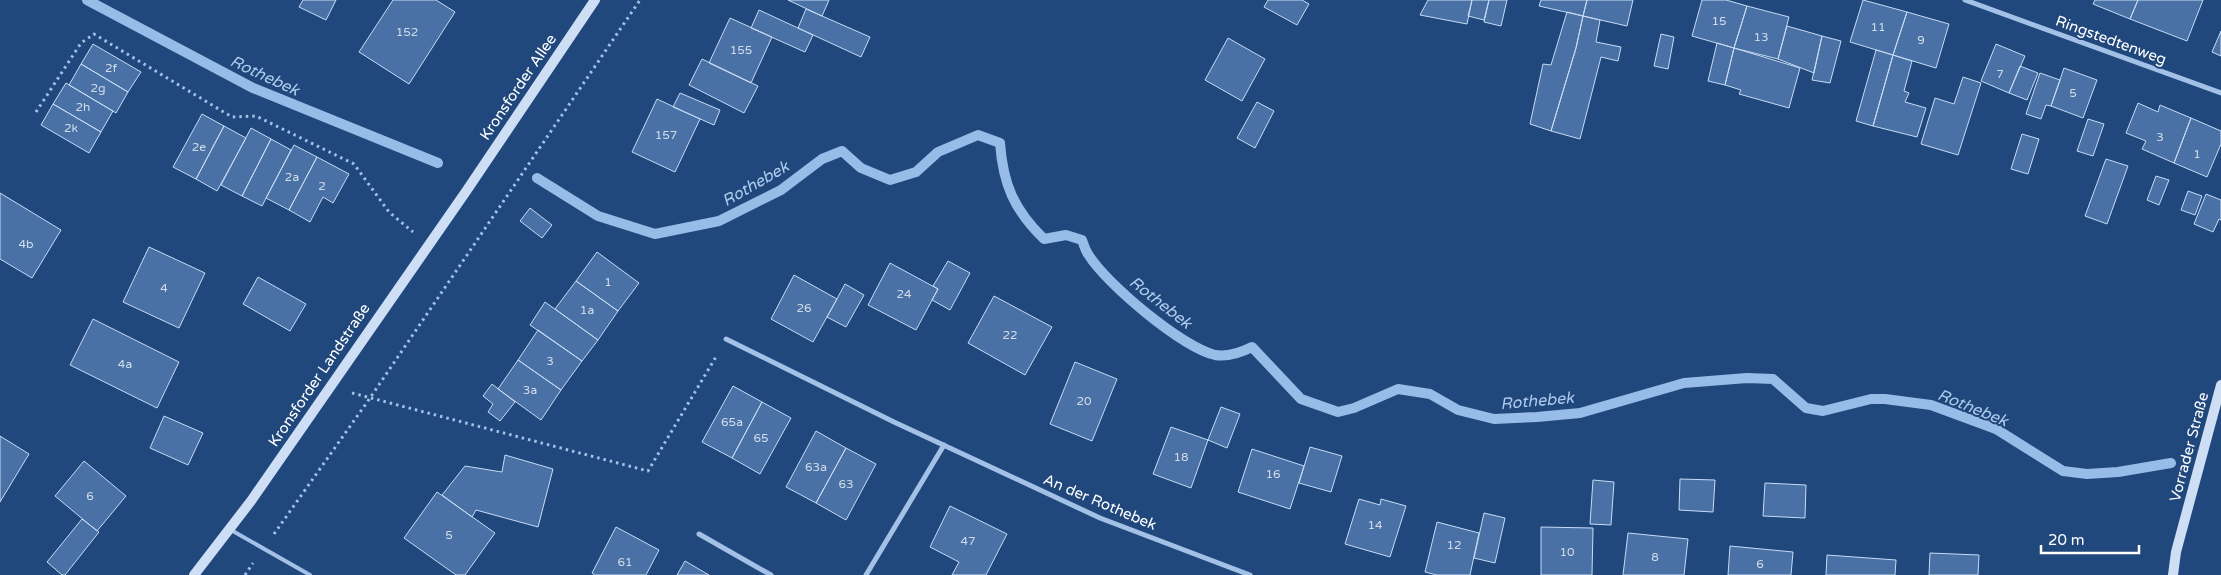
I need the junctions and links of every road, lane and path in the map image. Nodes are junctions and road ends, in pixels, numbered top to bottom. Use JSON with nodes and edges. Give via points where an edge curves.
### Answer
{"nodes":[{"id":1,"x":595,"y":0,"type":"edge"},
{"id":2,"x":640,"y":0,"type":"edge"},
{"id":3,"x":1965,"y":0,"type":"edge"},
{"id":4,"x":2221,"y":93,"type":"edge"},
{"id":5,"x":36,"y":112,"type":"dead end"},
{"id":6,"x":466,"y":190,"type":"joint"},
{"id":7,"x":427,"y":244,"type":"junction"},
{"id":8,"x":726,"y":339,"type":"joint"},
{"id":9,"x":2221,"y":385,"type":"edge"},
{"id":10,"x":329,"y":387,"type":"junction"},
{"id":11,"x":370,"y":398,"type":"junction"},
{"id":12,"x":944,"y":445,"type":"junction"},
{"id":13,"x":230,"y":529,"type":"junction"},
{"id":14,"x":699,"y":534,"type":"dead end"},
{"id":15,"x":264,"y":548,"type":"junction"},
{"id":16,"x":194,"y":575,"type":"edge"},
{"id":17,"x":245,"y":575,"type":"edge"},
{"id":18,"x":310,"y":575,"type":"edge"},
{"id":19,"x":771,"y":575,"type":"edge"},
{"id":20,"x":866,"y":575,"type":"edge"},
{"id":21,"x":1250,"y":575,"type":"edge"},
{"id":22,"x":2173,"y":575,"type":"edge"}],
"edges":[{"from":1,"to":6,"type":"main road","name":"Kronsforder Allee"},
{"from":2,"to":11,"type":"path"},
{"from":3,"to":4,"type":"street","name":"Ringstedtenweg"},
{"from":5,"to":7,"type":"path","via":[[81,43],[94,34],[232,117],[256,116],[354,164],[389,212]]},
{"from":6,"to":7,"type":"main road","name":"Kronsforder Landstraße"},
{"from":7,"to":10,"type":"main road","name":"Kronsforder Landstraße"},
{"from":8,"to":11,"type":"path","via":[[648,471]]},
{"from":8,"to":12,"type":"street","name":"An der Rothebek"},
{"from":9,"to":22,"type":"main road","name":"Vorrader Straße","via":[[2176,552]]},
{"from":10,"to":11,"type":"path"},
{"from":10,"to":13,"type":"main road","name":"Kronsforder Landstraße"},
{"from":11,"to":15,"type":"path"},
{"from":12,"to":20,"type":"street"},
{"from":12,"to":21,"type":"street","name":"An der Rothebek","via":[[1100,518]]},
{"from":13,"to":15,"type":"lane"},
{"from":13,"to":16,"type":"main road","name":"Kronsforder Landstraße"},
{"from":14,"to":19,"type":"street"},
{"from":15,"to":17,"type":"path"},
{"from":15,"to":18,"type":"lane"}]}
